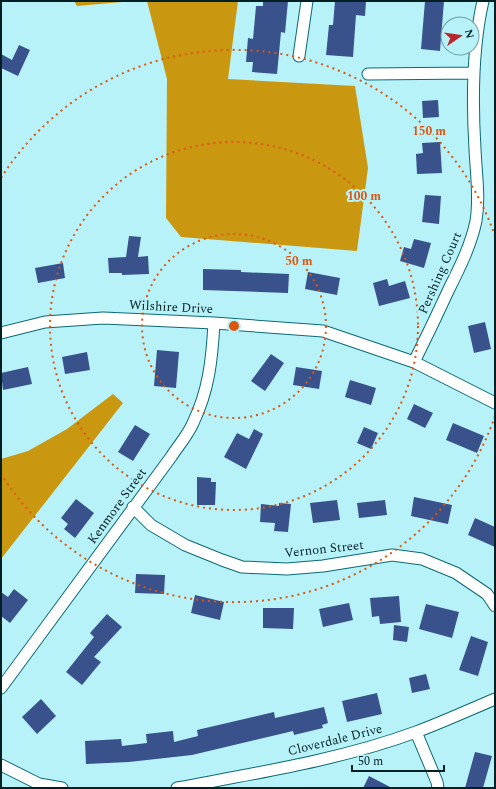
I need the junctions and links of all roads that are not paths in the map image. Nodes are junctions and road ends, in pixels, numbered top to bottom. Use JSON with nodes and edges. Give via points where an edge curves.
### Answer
{"nodes":[{"id":1,"x":307,"y":1,"type":"edge"},
{"id":2,"x":483,"y":1,"type":"edge"},
{"id":3,"x":299,"y":56,"type":"dead end"},
{"id":4,"x":474,"y":73,"type":"junction"},
{"id":5,"x":368,"y":74,"type":"dead end"},
{"id":6,"x":214,"y":323,"type":"junction"},
{"id":7,"x":1,"y":333,"type":"edge"},
{"id":8,"x":414,"y":362,"type":"junction"},
{"id":9,"x":495,"y":403,"type":"edge"},
{"id":10,"x":133,"y":507,"type":"junction"},
{"id":11,"x":495,"y":606,"type":"edge"},
{"id":12,"x":1,"y":688,"type":"edge"},
{"id":13,"x":495,"y":699,"type":"edge"},
{"id":14,"x":416,"y":732,"type":"junction"},
{"id":15,"x":1,"y":766,"type":"edge"},
{"id":16,"x":62,"y":788,"type":"edge"},
{"id":17,"x":177,"y":788,"type":"edge"},
{"id":18,"x":438,"y":788,"type":"edge"}],
"edges":[{"from":1,"to":3,"type":"street"},
{"from":2,"to":4,"type":"street","name":"Pershing Court"},
{"from":4,"to":5,"type":"street"},
{"from":4,"to":8,"type":"street","name":"Pershing Court","via":[[478,203],[476,220],[465,257]]},
{"from":6,"to":7,"type":"street","name":"Wilshire Drive","via":[[103,318],[45,322]]},
{"from":6,"to":8,"type":"street","name":"Wilshire Drive","via":[[323,331]]},
{"from":6,"to":10,"type":"street","name":"Kenmore Street","via":[[211,362],[204,395],[193,424]]},
{"from":8,"to":9,"type":"street","name":"Wilshire Drive"},
{"from":10,"to":11,"type":"street","name":"Vernon Street","via":[[151,525],[185,545],[242,567],[286,569],[392,555],[422,559],[456,573],[487,594]]},
{"from":10,"to":12,"type":"street","name":"Kenmore Street"},
{"from":13,"to":14,"type":"street","name":"Cloverdale Drive"},
{"from":14,"to":17,"type":"street","name":"Cloverdale Drive","via":[[304,763]]},
{"from":14,"to":18,"type":"street"},
{"from":15,"to":16,"type":"street","via":[[39,784]]}]}
